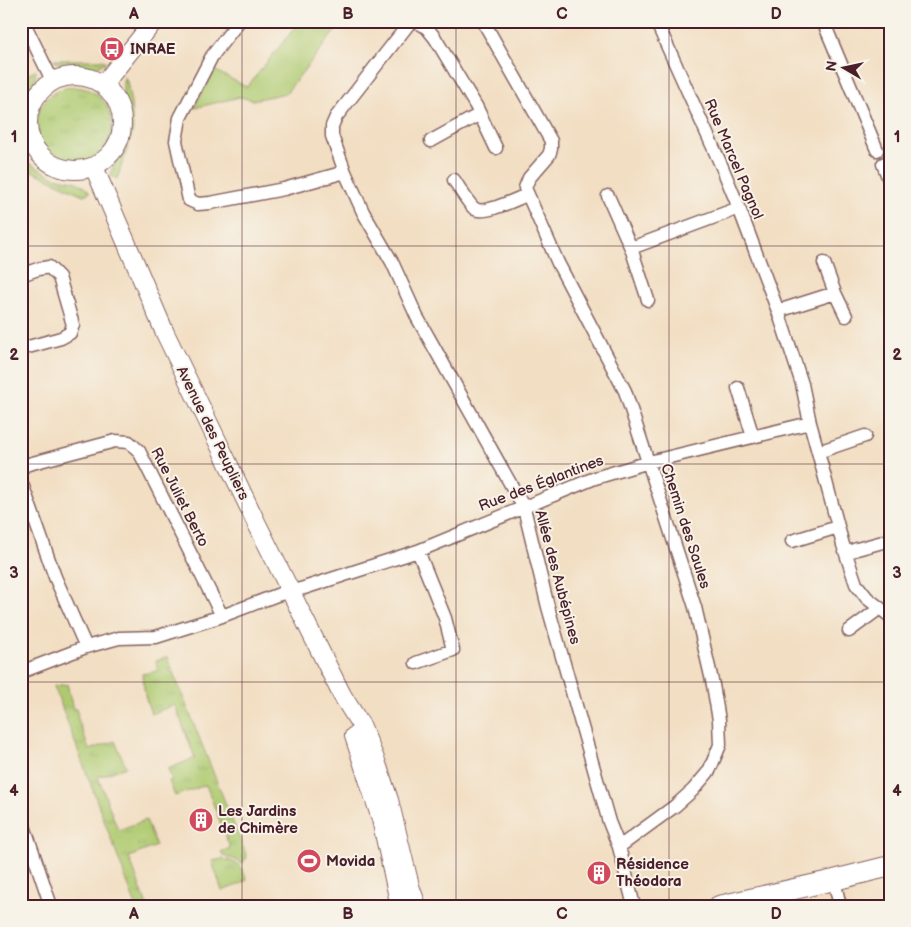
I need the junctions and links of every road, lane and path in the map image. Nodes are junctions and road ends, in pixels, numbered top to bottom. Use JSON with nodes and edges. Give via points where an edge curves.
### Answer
{"nodes":[{"id":1,"x":23,"y":21,"type":"edge"},
{"id":2,"x":154,"y":21,"type":"edge"},
{"id":3,"x":239,"y":21,"type":"edge"},
{"id":4,"x":411,"y":21,"type":"edge"},
{"id":5,"x":416,"y":21,"type":"edge"},
{"id":6,"x":484,"y":21,"type":"edge"},
{"id":7,"x":656,"y":21,"type":"edge"},
{"id":8,"x":823,"y":21,"type":"edge"},
{"id":9,"x":53,"y":82,"type":"junction"},
{"id":10,"x":103,"y":85,"type":"junction"},
{"id":11,"x":480,"y":114,"type":"junction"},
{"id":12,"x":431,"y":141,"type":"dead end"},
{"id":13,"x":27,"y":146,"type":"edge"},
{"id":14,"x":496,"y":148,"type":"dead end"},
{"id":15,"x":877,"y":150,"type":"dead end"},
{"id":16,"x":890,"y":161,"type":"edge"},
{"id":17,"x":94,"y":167,"type":"junction"},
{"id":18,"x":345,"y":172,"type":"junction"},
{"id":19,"x":454,"y":180,"type":"dead end"},
{"id":20,"x":890,"y":182,"type":"edge"},
{"id":21,"x":527,"y":195,"type":"junction"},
{"id":22,"x":608,"y":196,"type":"dead end"},
{"id":23,"x":739,"y":208,"type":"junction"},
{"id":24,"x":631,"y":248,"type":"junction"},
{"id":25,"x":824,"y":262,"type":"dead end"},
{"id":26,"x":21,"y":275,"type":"edge"},
{"id":27,"x":835,"y":293,"type":"junction"},
{"id":28,"x":648,"y":300,"type":"dead end"},
{"id":29,"x":778,"y":311,"type":"junction"},
{"id":30,"x":846,"y":316,"type":"dead end"},
{"id":31,"x":21,"y":349,"type":"edge"},
{"id":32,"x":738,"y":388,"type":"dead end"},
{"id":33,"x":810,"y":423,"type":"junction"},
{"id":34,"x":865,"y":436,"type":"dead end"},
{"id":35,"x":753,"y":437,"type":"junction"},
{"id":36,"x":818,"y":452,"type":"junction"},
{"id":37,"x":649,"y":462,"type":"junction"},
{"id":38,"x":21,"y":470,"type":"edge"},
{"id":39,"x":21,"y":481,"type":"edge"},
{"id":40,"x":524,"y":508,"type":"junction"},
{"id":41,"x":838,"y":527,"type":"junction"},
{"id":42,"x":890,"y":540,"type":"edge"},
{"id":43,"x":792,"y":541,"type":"dead end"},
{"id":44,"x":418,"y":551,"type":"junction"},
{"id":45,"x":846,"y":553,"type":"junction"},
{"id":46,"x":290,"y":591,"type":"junction"},
{"id":47,"x":880,"y":608,"type":"junction"},
{"id":48,"x":222,"y":616,"type":"junction"},
{"id":49,"x":890,"y":616,"type":"edge"},
{"id":50,"x":849,"y":631,"type":"dead end"},
{"id":51,"x":86,"y":647,"type":"junction"},
{"id":52,"x":416,"y":663,"type":"dead end"},
{"id":53,"x":21,"y":672,"type":"edge"},
{"id":54,"x":342,"y":695,"type":"junction"},
{"id":55,"x":21,"y":816,"type":"edge"},
{"id":56,"x":619,"y":847,"type":"junction"},
{"id":57,"x":890,"y":866,"type":"edge"},
{"id":58,"x":834,"y":880,"type":"junction"},
{"id":59,"x":50,"y":906,"type":"edge"},
{"id":60,"x":400,"y":906,"type":"edge"},
{"id":61,"x":417,"y":906,"type":"edge"},
{"id":62,"x":634,"y":906,"type":"edge"},
{"id":63,"x":719,"y":906,"type":"edge"},
{"id":64,"x":840,"y":906,"type":"edge"}],
"edges":[{"from":1,"to":9,"type":"street"},
{"from":2,"to":10,"type":"street"},
{"from":3,"to":18,"type":"street","via":[[212,56],[180,118],[176,141],[189,200],[198,204],[210,203],[284,189]]},
{"from":4,"to":18,"type":"street","name":"Allée des Aubépines","via":[[332,126],[332,136]]},
{"from":5,"to":11,"type":"street","via":[[435,38]]},
{"from":6,"to":21,"type":"street","via":[[550,141],[549,155],[529,178],[525,188]]},
{"from":7,"to":23,"type":"street","name":"Rue Marcel Pagnol"},
{"from":8,"to":15,"type":"street"},
{"from":9,"to":10,"type":"street","via":[[64,77],[87,78]]},
{"from":9,"to":13,"type":"street","via":[[44,87],[31,107]]},
{"from":10,"to":17,"type":"street","via":[[120,109],[122,126],[114,151]]},
{"from":11,"to":12,"type":"street"},
{"from":11,"to":14,"type":"street"},
{"from":13,"to":17,"type":"street","via":[[61,169],[76,171]]},
{"from":16,"to":20,"type":"street","via":[[883,164]]},
{"from":17,"to":46,"type":"street","name":"Avenue des Peupliers","via":[[165,333]]},
{"from":18,"to":40,"type":"street","name":"Allée des Aubépines","via":[[417,317]]},
{"from":19,"to":21,"type":"street","via":[[473,208],[479,210],[494,208]]},
{"from":21,"to":37,"type":"street","name":"Chemin des Saules","via":[[558,263],[625,391]]},
{"from":22,"to":24,"type":"street"},
{"from":23,"to":24,"type":"street"},
{"from":23,"to":29,"type":"street","name":"Rue Marcel Pagnol"},
{"from":24,"to":28,"type":"street"},
{"from":25,"to":27,"type":"street"},
{"from":26,"to":31,"type":"street","via":[[49,267],[59,277],[73,325],[70,333],[61,338]]},
{"from":27,"to":29,"type":"street"},
{"from":27,"to":30,"type":"street"},
{"from":29,"to":33,"type":"street","name":"Rue Marcel Pagnol","via":[[802,384]]},
{"from":32,"to":35,"type":"street"},
{"from":33,"to":35,"type":"street","name":"Rue des Églantines"},
{"from":33,"to":36,"type":"street","name":"Rue Marcel Pagnol"},
{"from":34,"to":36,"type":"street"},
{"from":35,"to":37,"type":"street","name":"Rue des Églantines"},
{"from":36,"to":41,"type":"street","name":"Rue Marcel Pagnol"},
{"from":37,"to":40,"type":"street","name":"Rue des Églantines","via":[[595,478]]},
{"from":37,"to":56,"type":"street","name":"Chemin des Saules","via":[[695,607],[719,720],[720,745],[709,771],[693,790]]},
{"from":38,"to":48,"type":"street","name":"Rue Juliet Berto","via":[[25,466],[115,441],[129,442],[139,451]]},
{"from":39,"to":51,"type":"street","via":[[55,577]]},
{"from":40,"to":44,"type":"street","name":"Rue des Églantines"},
{"from":40,"to":56,"type":"street","name":"Allée des Aubépines","via":[[548,608]]},
{"from":41,"to":43,"type":"street"},
{"from":41,"to":45,"type":"street","name":"Rue Marcel Pagnol"},
{"from":42,"to":45,"type":"street"},
{"from":44,"to":46,"type":"street","name":"Rue des Églantines"},
{"from":44,"to":52,"type":"street","via":[[445,618],[453,650]]},
{"from":45,"to":47,"type":"street","name":"Rue Marcel Pagnol","via":[[856,584]]},
{"from":46,"to":48,"type":"street","name":"Rue des Églantines"},
{"from":46,"to":54,"type":"street","name":"Avenue des Peupliers"},
{"from":47,"to":49,"type":"street","name":"Rue Marcel Pagnol"},
{"from":47,"to":50,"type":"street"},
{"from":48,"to":51,"type":"street","name":"Rue des Églantines","via":[[156,638],[119,638]]},
{"from":51,"to":53,"type":"street","name":"Rue des Églantines"},
{"from":54,"to":60,"type":"street","name":"Avenue des Peupliers","via":[[381,818]]},
{"from":54,"to":61,"type":"street","name":"Avenue des Peupliers","via":[[362,728],[390,800]]},
{"from":55,"to":59,"type":"street"},
{"from":56,"to":62,"type":"street","name":"Allée des Aubépines"},
{"from":57,"to":58,"type":"main road"},
{"from":58,"to":63,"type":"main road"},
{"from":58,"to":64,"type":"street"}]}
